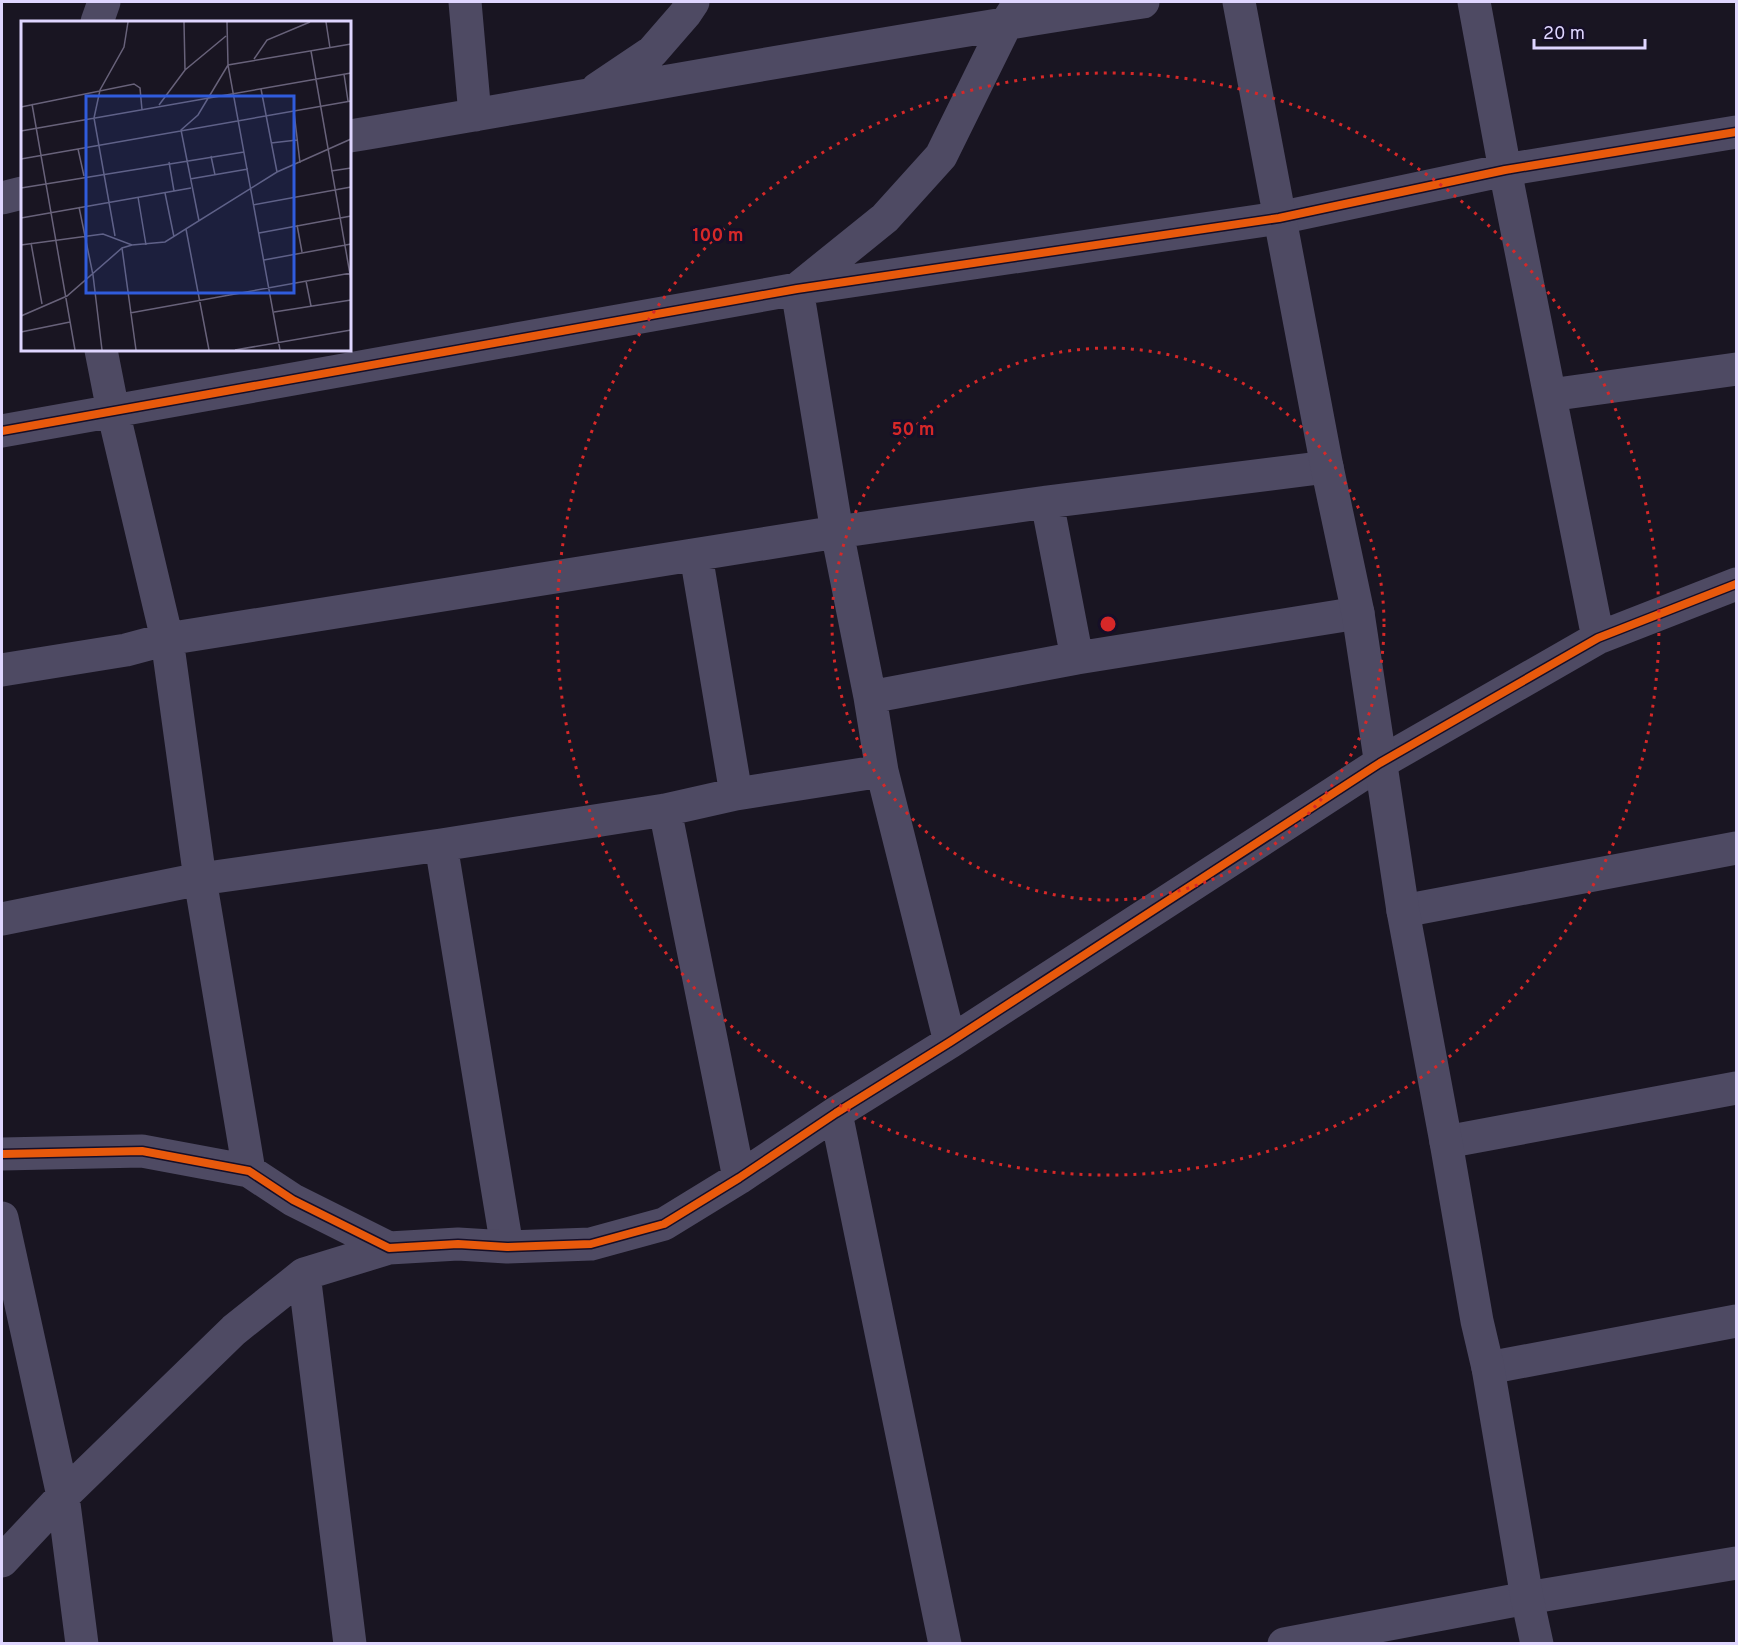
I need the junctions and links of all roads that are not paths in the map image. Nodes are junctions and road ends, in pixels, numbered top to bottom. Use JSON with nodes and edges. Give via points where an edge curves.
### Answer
{"nodes":[{"id":1,"x":104,"y":2,"type":"edge"},
{"id":2,"x":465,"y":2,"type":"edge"},
{"id":3,"x":693,"y":2,"type":"edge"},
{"id":4,"x":1143,"y":2,"type":"edge"},
{"id":5,"x":1239,"y":2,"type":"edge"},
{"id":6,"x":1474,"y":2,"type":"edge"},
{"id":7,"x":1014,"y":12,"type":"edge"},
{"id":8,"x":97,"y":21,"type":"edge"},
{"id":9,"x":585,"y":97,"type":"junction"},
{"id":10,"x":476,"y":115,"type":"junction"},
{"id":11,"x":1737,"y":132,"type":"edge"},
{"id":12,"x":351,"y":136,"type":"edge"},
{"id":13,"x":1505,"y":170,"type":"junction"},
{"id":14,"x":21,"y":193,"type":"edge"},
{"id":15,"x":2,"y":198,"type":"edge"},
{"id":16,"x":1279,"y":218,"type":"junction"},
{"id":17,"x":797,"y":289,"type":"junction"},
{"id":18,"x":101,"y":351,"type":"edge"},
{"id":19,"x":1737,"y":369,"type":"edge"},
{"id":20,"x":1550,"y":395,"type":"junction"},
{"id":21,"x":113,"y":411,"type":"junction"},
{"id":22,"x":2,"y":431,"type":"edge"},
{"id":23,"x":1327,"y":467,"type":"junction"},
{"id":24,"x":1047,"y":502,"type":"junction"},
{"id":25,"x":837,"y":532,"type":"junction"},
{"id":26,"x":696,"y":555,"type":"junction"},
{"id":27,"x":1737,"y":584,"type":"edge"},
{"id":28,"x":1358,"y":613,"type":"junction"},
{"id":29,"x":1598,"y":638,"type":"junction"},
{"id":30,"x":167,"y":639,"type":"junction"},
{"id":31,"x":1077,"y":658,"type":"junction"},
{"id":32,"x":2,"y":670,"type":"edge"},
{"id":33,"x":870,"y":697,"type":"junction"},
{"id":34,"x":1380,"y":763,"type":"junction"},
{"id":35,"x":882,"y":771,"type":"junction"},
{"id":36,"x":736,"y":794,"type":"junction"},
{"id":37,"x":665,"y":810,"type":"junction"},
{"id":38,"x":441,"y":845,"type":"junction"},
{"id":39,"x":1737,"y":848,"type":"edge"},
{"id":40,"x":200,"y":879,"type":"junction"},
{"id":41,"x":1403,"y":911,"type":"junction"},
{"id":42,"x":2,"y":919,"type":"edge"},
{"id":43,"x":950,"y":1042,"type":"junction"},
{"id":44,"x":1737,"y":1088,"type":"edge"},
{"id":45,"x":836,"y":1113,"type":"junction"},
{"id":46,"x":1446,"y":1142,"type":"junction"},
{"id":47,"x":2,"y":1154,"type":"edge"},
{"id":48,"x":249,"y":1171,"type":"junction"},
{"id":49,"x":738,"y":1178,"type":"junction"},
{"id":50,"x":2,"y":1218,"type":"edge"},
{"id":51,"x":507,"y":1247,"type":"junction"},
{"id":52,"x":389,"y":1248,"type":"junction"},
{"id":53,"x":304,"y":1274,"type":"junction"},
{"id":54,"x":1737,"y":1320,"type":"edge"},
{"id":55,"x":1488,"y":1368,"type":"junction"},
{"id":56,"x":63,"y":1496,"type":"junction"},
{"id":57,"x":2,"y":1562,"type":"edge"},
{"id":58,"x":1737,"y":1563,"type":"edge"},
{"id":59,"x":1527,"y":1598,"type":"junction"},
{"id":60,"x":82,"y":1644,"type":"edge"},
{"id":61,"x":351,"y":1644,"type":"edge"},
{"id":62,"x":945,"y":1644,"type":"edge"},
{"id":63,"x":1284,"y":1644,"type":"edge"},
{"id":64,"x":1537,"y":1644,"type":"edge"}],
"edges":[{"from":1,"to":8,"type":"street"},
{"from":2,"to":10,"type":"street"},
{"from":3,"to":9,"type":"street","via":[[652,52]]},
{"from":4,"to":7,"type":"street"},
{"from":5,"to":16,"type":"street"},
{"from":6,"to":13,"type":"street"},
{"from":7,"to":9,"type":"street"},
{"from":7,"to":17,"type":"street","via":[[941,156],[885,218]]},
{"from":9,"to":10,"type":"street"},
{"from":10,"to":12,"type":"street"},
{"from":11,"to":13,"type":"street"},
{"from":13,"to":16,"type":"street"},
{"from":13,"to":20,"type":"street"},
{"from":14,"to":15,"type":"street"},
{"from":16,"to":17,"type":"street"},
{"from":16,"to":23,"type":"street"},
{"from":17,"to":21,"type":"street"},
{"from":17,"to":25,"type":"street"},
{"from":18,"to":21,"type":"street"},
{"from":19,"to":20,"type":"street"},
{"from":20,"to":29,"type":"street"},
{"from":21,"to":22,"type":"street"},
{"from":21,"to":30,"type":"street"},
{"from":23,"to":24,"type":"street"},
{"from":23,"to":28,"type":"street"},
{"from":24,"to":25,"type":"street"},
{"from":24,"to":31,"type":"street"},
{"from":25,"to":26,"type":"street"},
{"from":25,"to":33,"type":"street"},
{"from":26,"to":30,"type":"street"},
{"from":26,"to":36,"type":"street"},
{"from":27,"to":29,"type":"street"},
{"from":28,"to":31,"type":"street"},
{"from":28,"to":34,"type":"street"},
{"from":29,"to":34,"type":"street"},
{"from":30,"to":32,"type":"street","via":[[126,650]]},
{"from":30,"to":40,"type":"street"},
{"from":31,"to":33,"type":"street"},
{"from":33,"to":35,"type":"street"},
{"from":34,"to":41,"type":"street"},
{"from":34,"to":43,"type":"street"},
{"from":35,"to":36,"type":"street"},
{"from":35,"to":43,"type":"street"},
{"from":36,"to":37,"type":"street"},
{"from":37,"to":38,"type":"street"},
{"from":37,"to":49,"type":"street"},
{"from":38,"to":40,"type":"street"},
{"from":38,"to":51,"type":"street"},
{"from":39,"to":41,"type":"street"},
{"from":40,"to":42,"type":"street"},
{"from":40,"to":48,"type":"street"},
{"from":41,"to":46,"type":"street"},
{"from":43,"to":45,"type":"street"},
{"from":44,"to":46,"type":"street"},
{"from":45,"to":49,"type":"street"},
{"from":45,"to":62,"type":"street"},
{"from":46,"to":55,"type":"street"},
{"from":47,"to":48,"type":"street","via":[[142,1151]]},
{"from":48,"to":52,"type":"street","via":[[293,1200]]},
{"from":49,"to":51,"type":"street","via":[[664,1224],[591,1244]]},
{"from":50,"to":56,"type":"street"},
{"from":51,"to":52,"type":"street","via":[[458,1244]]},
{"from":52,"to":53,"type":"street"},
{"from":53,"to":56,"type":"street","via":[[234,1330]]},
{"from":53,"to":61,"type":"street"},
{"from":54,"to":55,"type":"street"},
{"from":55,"to":59,"type":"street"},
{"from":56,"to":57,"type":"street"},
{"from":56,"to":60,"type":"street"},
{"from":58,"to":59,"type":"street"},
{"from":59,"to":63,"type":"street"},
{"from":59,"to":64,"type":"street"}]}
